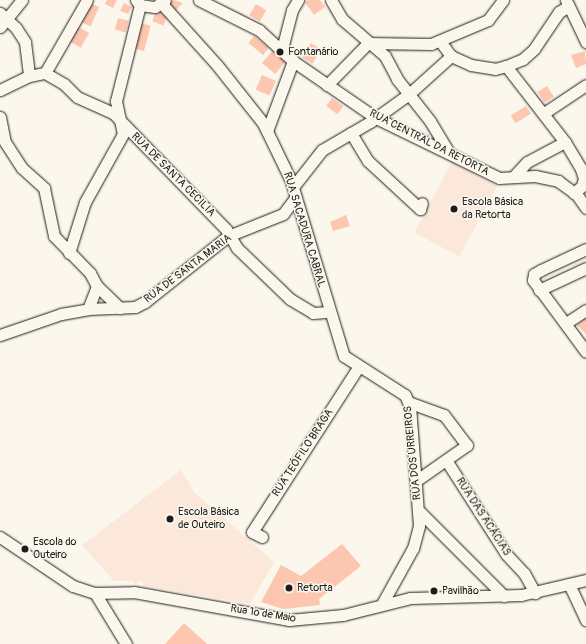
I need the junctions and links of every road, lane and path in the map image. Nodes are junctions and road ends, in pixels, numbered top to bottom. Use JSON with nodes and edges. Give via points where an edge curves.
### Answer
{"nodes":[{"id":1,"x":22,"y":0,"type":"edge"},
{"id":2,"x":87,"y":0,"type":"edge"},
{"id":3,"x":199,"y":0,"type":"edge"},
{"id":4,"x":298,"y":0,"type":"edge"},
{"id":5,"x":330,"y":0,"type":"edge"},
{"id":6,"x":503,"y":0,"type":"edge"},
{"id":7,"x":138,"y":2,"type":"edge"},
{"id":8,"x":164,"y":2,"type":"edge"},
{"id":9,"x":567,"y":3,"type":"edge"},
{"id":10,"x":4,"y":16,"type":"edge"},
{"id":11,"x":0,"y":27,"type":"edge"},
{"id":12,"x":440,"y":41,"type":"junction"},
{"id":13,"x":586,"y":42,"type":"edge"},
{"id":14,"x":368,"y":43,"type":"junction"},
{"id":15,"x":282,"y":49,"type":"junction"},
{"id":16,"x":451,"y":56,"type":"junction"},
{"id":17,"x":293,"y":60,"type":"junction"},
{"id":18,"x":506,"y":66,"type":"junction"},
{"id":19,"x":45,"y":73,"type":"junction"},
{"id":20,"x":28,"y":76,"type":"junction"},
{"id":21,"x":327,"y":85,"type":"junction"},
{"id":22,"x":586,"y":85,"type":"edge"},
{"id":23,"x":0,"y":90,"type":"edge"},
{"id":24,"x":409,"y":94,"type":"junction"},
{"id":25,"x":0,"y":97,"type":"edge"},
{"id":26,"x":544,"y":112,"type":"junction"},
{"id":27,"x":0,"y":117,"type":"edge"},
{"id":28,"x":376,"y":118,"type":"junction"},
{"id":29,"x":120,"y":122,"type":"junction"},
{"id":30,"x":267,"y":130,"type":"junction"},
{"id":31,"x":351,"y":133,"type":"junction"},
{"id":32,"x":565,"y":142,"type":"junction"},
{"id":33,"x":448,"y":151,"type":"junction"},
{"id":34,"x":514,"y":176,"type":"junction"},
{"id":35,"x":294,"y":192,"type":"junction"},
{"id":36,"x":574,"y":193,"type":"junction"},
{"id":37,"x":422,"y":203,"type":"dead end"},
{"id":38,"x":586,"y":208,"type":"edge"},
{"id":39,"x":228,"y":236,"type":"junction"},
{"id":40,"x":586,"y":249,"type":"edge"},
{"id":41,"x":69,"y":253,"type":"junction"},
{"id":42,"x":586,"y":268,"type":"edge"},
{"id":43,"x":97,"y":286,"type":"junction"},
{"id":44,"x":539,"y":290,"type":"junction"},
{"id":45,"x":120,"y":308,"type":"junction"},
{"id":46,"x":88,"y":309,"type":"junction"},
{"id":47,"x":586,"y":310,"type":"edge"},
{"id":48,"x":329,"y":312,"type":"junction"},
{"id":49,"x":566,"y":323,"type":"junction"},
{"id":50,"x":0,"y":335,"type":"edge"},
{"id":51,"x":586,"y":351,"type":"edge"},
{"id":52,"x":359,"y":366,"type":"junction"},
{"id":53,"x":408,"y":402,"type":"junction"},
{"id":54,"x":446,"y":460,"type":"junction"},
{"id":55,"x":417,"y":480,"type":"junction"},
{"id":56,"x":420,"y":512,"type":"junction"},
{"id":57,"x":0,"y":537,"type":"edge"},
{"id":58,"x":262,"y":538,"type":"dead end"},
{"id":59,"x":586,"y":580,"type":"edge"},
{"id":60,"x":569,"y":584,"type":"junction"},
{"id":61,"x":95,"y":592,"type":"junction"},
{"id":62,"x":535,"y":593,"type":"junction"},
{"id":63,"x":504,"y":596,"type":"junction"},
{"id":64,"x":382,"y":604,"type":"junction"},
{"id":65,"x":586,"y":620,"type":"edge"},
{"id":66,"x":126,"y":644,"type":"edge"}],
"edges":[{"from":1,"to":10,"type":"street"},
{"from":2,"to":19,"type":"street"},
{"from":3,"to":15,"type":"street","name":"RUA CENTRAL DA RETORTA","via":[[259,30]]},
{"from":4,"to":15,"type":"street","via":[[292,10]]},
{"from":5,"to":14,"type":"street","via":[[342,19]]},
{"from":6,"to":12,"type":"street","via":[[488,20]]},
{"from":7,"to":8,"type":"street","name":"RUA SACADURA CABRAL","via":[[155,7]]},
{"from":7,"to":29,"type":"street","via":[[116,101]]},
{"from":8,"to":30,"type":"street","name":"RUA SACADURA CABRAL"},
{"from":9,"to":13,"type":"street"},
{"from":9,"to":18,"type":"street","via":[[529,54]]},
{"from":10,"to":11,"type":"street"},
{"from":10,"to":20,"type":"street","via":[[25,42]]},
{"from":12,"to":14,"type":"street","via":[[431,44]]},
{"from":12,"to":16,"type":"street"},
{"from":14,"to":21,"type":"street"},
{"from":14,"to":24,"type":"street","via":[[381,52]]},
{"from":15,"to":17,"type":"street","name":"RUA CENTRAL DA RETORTA"},
{"from":16,"to":18,"type":"street","via":[[471,65],[496,69]]},
{"from":16,"to":24,"type":"street","name":"RUA DE SANTA MARIA"},
{"from":17,"to":21,"type":"street","name":"RUA CENTRAL DA RETORTA"},
{"from":17,"to":30,"type":"street"},
{"from":18,"to":26,"type":"street"},
{"from":19,"to":20,"type":"street"},
{"from":19,"to":29,"type":"street","name":"RUA DE SANTA CECILIA","via":[[64,84],[77,97],[113,113]]},
{"from":20,"to":23,"type":"street"},
{"from":21,"to":28,"type":"street","name":"RUA CENTRAL DA RETORTA"},
{"from":22,"to":26,"type":"street"},
{"from":23,"to":25,"type":"street"},
{"from":24,"to":28,"type":"street","name":"RUA DE SANTA MARIA"},
{"from":24,"to":33,"type":"street"},
{"from":26,"to":32,"type":"street"},
{"from":27,"to":41,"type":"street","via":[[6,142],[22,168],[44,188],[54,236]]},
{"from":28,"to":31,"type":"street","name":"RUA DE SANTA MARIA"},
{"from":28,"to":33,"type":"street","name":"RUA CENTRAL DA RETORTA"},
{"from":29,"to":39,"type":"street","name":"RUA DE SANTA CECILIA","via":[[226,229]]},
{"from":29,"to":41,"type":"street","via":[[123,134],[85,202]]},
{"from":30,"to":35,"type":"street","name":"RUA SACADURA CABRAL"},
{"from":31,"to":35,"type":"street","name":"RUA DE SANTA MARIA","via":[[322,150]]},
{"from":31,"to":37,"type":"street","via":[[368,161],[420,209]]},
{"from":32,"to":34,"type":"street","via":[[527,162]]},
{"from":32,"to":36,"type":"street","via":[[584,178],[582,186]]},
{"from":33,"to":34,"type":"street","name":"RUA CENTRAL DA RETORTA","via":[[499,178]]},
{"from":34,"to":36,"type":"street","name":"RUA CENTRAL DA RETORTA","via":[[558,181]]},
{"from":35,"to":39,"type":"street","name":"RUA DE SANTA MARIA","via":[[283,214]]},
{"from":35,"to":48,"type":"street","name":"RUA SACADURA CABRAL"},
{"from":36,"to":38,"type":"street","name":"RUA CENTRAL DA RETORTA"},
{"from":39,"to":45,"type":"street","name":"RUA DE SANTA MARIA","via":[[146,302]]},
{"from":39,"to":48,"type":"street","name":"RUA DE SANTA CECILIA","via":[[290,299],[313,313]]},
{"from":40,"to":44,"type":"street","via":[[534,274],[533,280]]},
{"from":41,"to":43,"type":"street","via":[[90,273]]},
{"from":42,"to":44,"type":"street"},
{"from":43,"to":45,"type":"street"},
{"from":43,"to":46,"type":"street"},
{"from":44,"to":49,"type":"street"},
{"from":45,"to":46,"type":"street","name":"RUA DE SANTA MARIA"},
{"from":46,"to":50,"type":"street","name":"RUA DE SANTA MARIA","via":[[61,314]]},
{"from":47,"to":49,"type":"street"},
{"from":48,"to":52,"type":"street","name":"RUA DOS URREIROS","via":[[344,356]]},
{"from":49,"to":51,"type":"street"},
{"from":52,"to":53,"type":"street","name":"RUA DOS URREIROS","via":[[405,395]]},
{"from":52,"to":58,"type":"street","name":"RUA TEÓFILO BRAGA","via":[[252,532]]},
{"from":53,"to":54,"type":"street","via":[[444,415],[467,445]]},
{"from":53,"to":55,"type":"street","name":"RUA DOS URREIROS"},
{"from":54,"to":55,"type":"street"},
{"from":54,"to":62,"type":"street","name":"RUA DAS ACÁCIAS","via":[[506,554],[524,573]]},
{"from":55,"to":56,"type":"street","name":"RUA DOS URREIROS"},
{"from":56,"to":63,"type":"street","name":"RUA DOS URREIROS"},
{"from":56,"to":64,"type":"street","via":[[413,548]]},
{"from":57,"to":61,"type":"street","name":"Rua 1º de Maio","via":[[73,586]]},
{"from":59,"to":60,"type":"street","name":"Rua 1º de Maio"},
{"from":60,"to":62,"type":"street","name":"Rua 1º de Maio"},
{"from":60,"to":65,"type":"street"},
{"from":61,"to":64,"type":"street","name":"Rua 1º de Maio","via":[[134,592],[289,620],[336,616]]},
{"from":61,"to":66,"type":"street"},
{"from":62,"to":63,"type":"street","name":"Rua 1º de Maio"},
{"from":63,"to":64,"type":"street","name":"Rua 1º de Maio","via":[[410,598]]}]}
